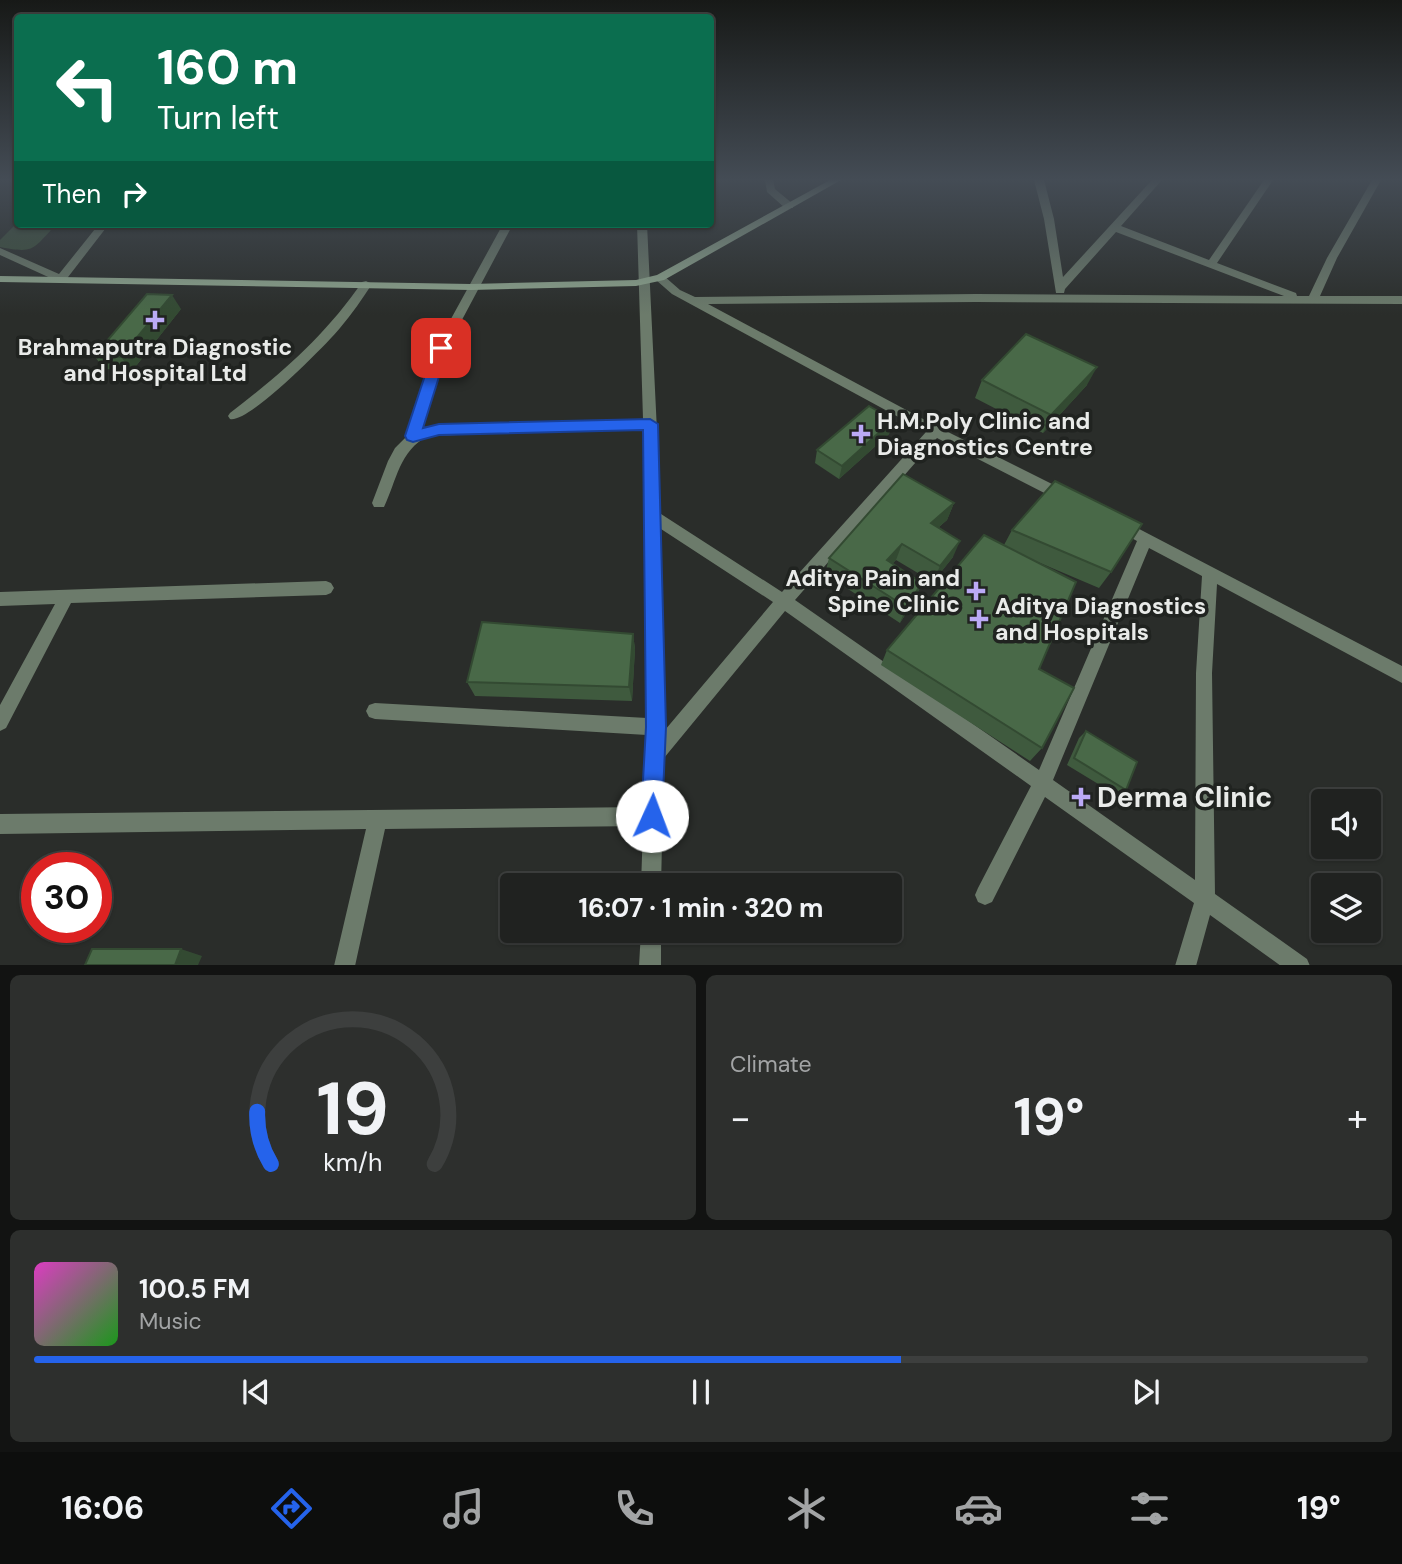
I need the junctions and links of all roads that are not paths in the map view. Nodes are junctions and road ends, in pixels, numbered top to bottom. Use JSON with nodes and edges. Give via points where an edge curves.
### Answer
{"nodes":[{"id":1,"x":754,"y":225,"type":"edge"},
{"id":2,"x":1050,"y":225,"type":"edge"},
{"id":3,"x":1116,"y":225,"type":"edge"},
{"id":4,"x":1238,"y":225,"type":"edge"},
{"id":5,"x":1351,"y":225,"type":"edge"},
{"id":6,"x":101,"y":228,"type":"edge"},
{"id":7,"x":506,"y":228,"type":"edge"},
{"id":8,"x":643,"y":228,"type":"edge"},
{"id":9,"x":1113,"y":228,"type":"junction"},
{"id":10,"x":0,"y":251,"type":"edge"},
{"id":11,"x":1211,"y":264,"type":"junction"},
{"id":12,"x":0,"y":279,"type":"edge"},
{"id":13,"x":61,"y":279,"type":"junction"},
{"id":14,"x":653,"y":280,"type":"junction"},
{"id":15,"x":366,"y":284,"type":"junction"},
{"id":16,"x":476,"y":287,"type":"junction"},
{"id":17,"x":1060,"y":294,"type":"junction"},
{"id":18,"x":1307,"y":300,"type":"junction"},
{"id":19,"x":1402,"y":300,"type":"edge"},
{"id":20,"x":694,"y":301,"type":"junction"},
{"id":21,"x":235,"y":416,"type":"dead end"},
{"id":22,"x":650,"y":424,"type":"junction"},
{"id":23,"x":935,"y":431,"type":"junction"},
{"id":24,"x":413,"y":436,"type":"junction"},
{"id":25,"x":379,"y":503,"type":"dead end"},
{"id":26,"x":1080,"y":505,"type":"edge"},
{"id":27,"x":1102,"y":516,"type":"edge"},
{"id":28,"x":654,"y":517,"type":"junction"},
{"id":29,"x":1146,"y":538,"type":"junction"},
{"id":30,"x":1210,"y":572,"type":"junction"},
{"id":31,"x":326,"y":587,"type":"dead end"},
{"id":32,"x":67,"y":596,"type":"junction"},
{"id":33,"x":0,"y":598,"type":"edge"},
{"id":34,"x":785,"y":601,"type":"junction"},
{"id":35,"x":1402,"y":675,"type":"edge"},
{"id":36,"x":375,"y":711,"type":"dead end"},
{"id":37,"x":0,"y":722,"type":"edge"},
{"id":38,"x":656,"y":727,"type":"junction"},
{"id":39,"x":654,"y":756,"type":"junction"},
{"id":40,"x":1042,"y":783,"type":"junction"},
{"id":41,"x":652,"y":816,"type":"junction"},
{"id":42,"x":378,"y":820,"type":"junction"},
{"id":43,"x":0,"y":824,"type":"edge"},
{"id":44,"x":651,"y":873,"type":"edge"},
{"id":45,"x":985,"y":895,"type":"dead end"},
{"id":46,"x":1205,"y":899,"type":"junction"},
{"id":47,"x":651,"y":943,"type":"edge"},
{"id":48,"x":344,"y":965,"type":"edge"},
{"id":49,"x":650,"y":965,"type":"edge"},
{"id":50,"x":1185,"y":965,"type":"edge"},
{"id":51,"x":1300,"y":965,"type":"edge"}],
"edges":[{"from":1,"to":14,"type":"main road"},
{"from":2,"to":17,"type":"street"},
{"from":3,"to":9,"type":"street"},
{"from":4,"to":11,"type":"street"},
{"from":5,"to":18,"type":"street"},
{"from":6,"to":13,"type":"street"},
{"from":7,"to":16,"type":"street"},
{"from":8,"to":14,"type":"street"},
{"from":9,"to":11,"type":"street"},
{"from":9,"to":17,"type":"street"},
{"from":10,"to":13,"type":"street"},
{"from":11,"to":18,"type":"street"},
{"from":12,"to":13,"type":"main road"},
{"from":13,"to":15,"type":"main road"},
{"from":14,"to":16,"type":"main road"},
{"from":14,"to":20,"type":"street"},
{"from":14,"to":22,"type":"street"},
{"from":15,"to":16,"type":"main road"},
{"from":15,"to":21,"type":"street","via":[[313,353]]},
{"from":16,"to":24,"type":"street","via":[[441,348]]},
{"from":17,"to":18,"type":"street"},
{"from":17,"to":20,"type":"street"},
{"from":18,"to":19,"type":"street"},
{"from":20,"to":23,"type":"street"},
{"from":22,"to":24,"type":"street","via":[[439,429]]},
{"from":22,"to":28,"type":"street"},
{"from":23,"to":26,"type":"street"},
{"from":23,"to":34,"type":"street"},
{"from":24,"to":25,"type":"street","via":[[398,453]]},
{"from":27,"to":29,"type":"street"},
{"from":28,"to":34,"type":"street"},
{"from":28,"to":38,"type":"street"},
{"from":29,"to":30,"type":"street"},
{"from":29,"to":40,"type":"street"},
{"from":30,"to":35,"type":"street"},
{"from":30,"to":46,"type":"street","via":[[1204,674]]},
{"from":31,"to":32,"type":"street"},
{"from":32,"to":33,"type":"street"},
{"from":32,"to":37,"type":"street"},
{"from":34,"to":39,"type":"street"},
{"from":34,"to":40,"type":"street"},
{"from":36,"to":38,"type":"street"},
{"from":38,"to":39,"type":"street"},
{"from":39,"to":41,"type":"street"},
{"from":40,"to":45,"type":"street"},
{"from":40,"to":46,"type":"street"},
{"from":41,"to":42,"type":"street"},
{"from":41,"to":44,"type":"street"},
{"from":42,"to":43,"type":"street"},
{"from":42,"to":48,"type":"street"},
{"from":46,"to":50,"type":"street"},
{"from":46,"to":51,"type":"street"},
{"from":47,"to":49,"type":"street"}]}
